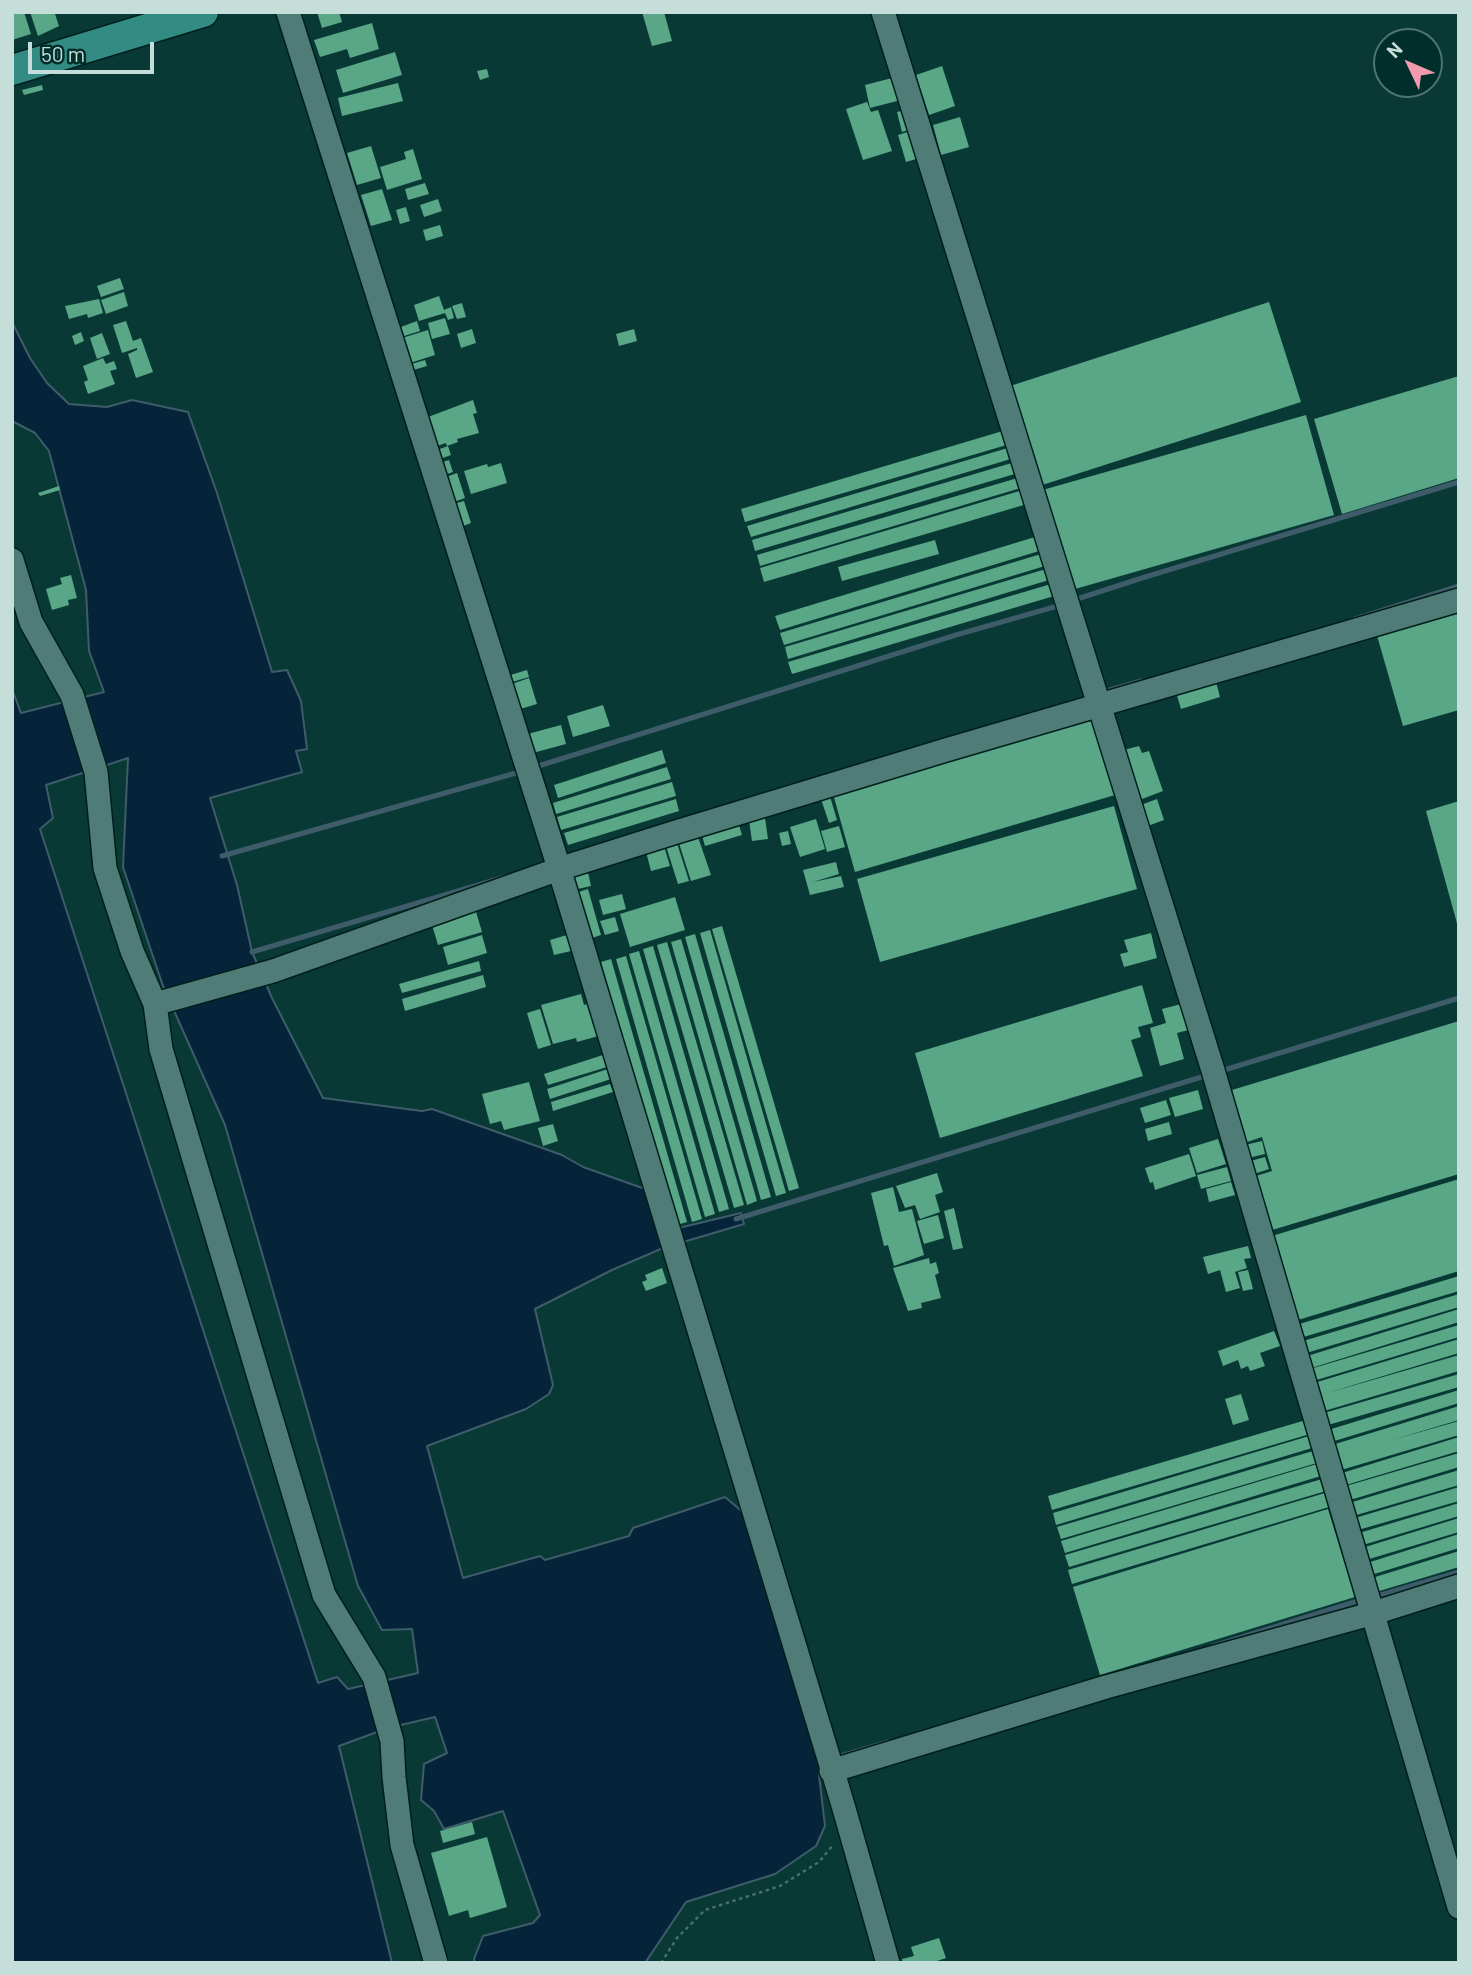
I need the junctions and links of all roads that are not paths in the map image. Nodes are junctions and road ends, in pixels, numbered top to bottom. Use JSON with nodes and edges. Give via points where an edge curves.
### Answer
{"nodes":[{"id":1,"x":203,"y":12,"type":"edge"},
{"id":2,"x":288,"y":12,"type":"edge"},
{"id":3,"x":883,"y":12,"type":"edge"},
{"id":4,"x":12,"y":70,"type":"edge"},
{"id":5,"x":12,"y":560,"type":"edge"},
{"id":6,"x":1459,"y":600,"type":"edge"},
{"id":7,"x":1098,"y":698,"type":"junction"},
{"id":8,"x":557,"y":861,"type":"junction"},
{"id":9,"x":155,"y":1004,"type":"junction"},
{"id":10,"x":1459,"y":1586,"type":"edge"},
{"id":11,"x":1370,"y":1604,"type":"junction"},
{"id":12,"x":829,"y":1762,"type":"junction"},
{"id":13,"x":1459,"y":1907,"type":"edge"},
{"id":14,"x":436,"y":1963,"type":"edge"},
{"id":15,"x":888,"y":1963,"type":"edge"}],
"edges":[{"from":1,"to":4,"type":"main road"},
{"from":2,"to":8,"type":"street"},
{"from":3,"to":7,"type":"street"},
{"from":5,"to":9,"type":"street","via":[[32,622],[72,695],[96,772],[105,867]]},
{"from":6,"to":7,"type":"street"},
{"from":7,"to":8,"type":"street","via":[[947,750]]},
{"from":7,"to":11,"type":"street"},
{"from":8,"to":9,"type":"street","via":[[273,971]]},
{"from":8,"to":12,"type":"street"},
{"from":9,"to":14,"type":"street","via":[[161,1049],[324,1595],[374,1677],[392,1741],[402,1845]]},
{"from":10,"to":11,"type":"street"},
{"from":11,"to":12,"type":"street","via":[[1106,1687]]},
{"from":11,"to":13,"type":"street"},
{"from":12,"to":15,"type":"street"}]}
